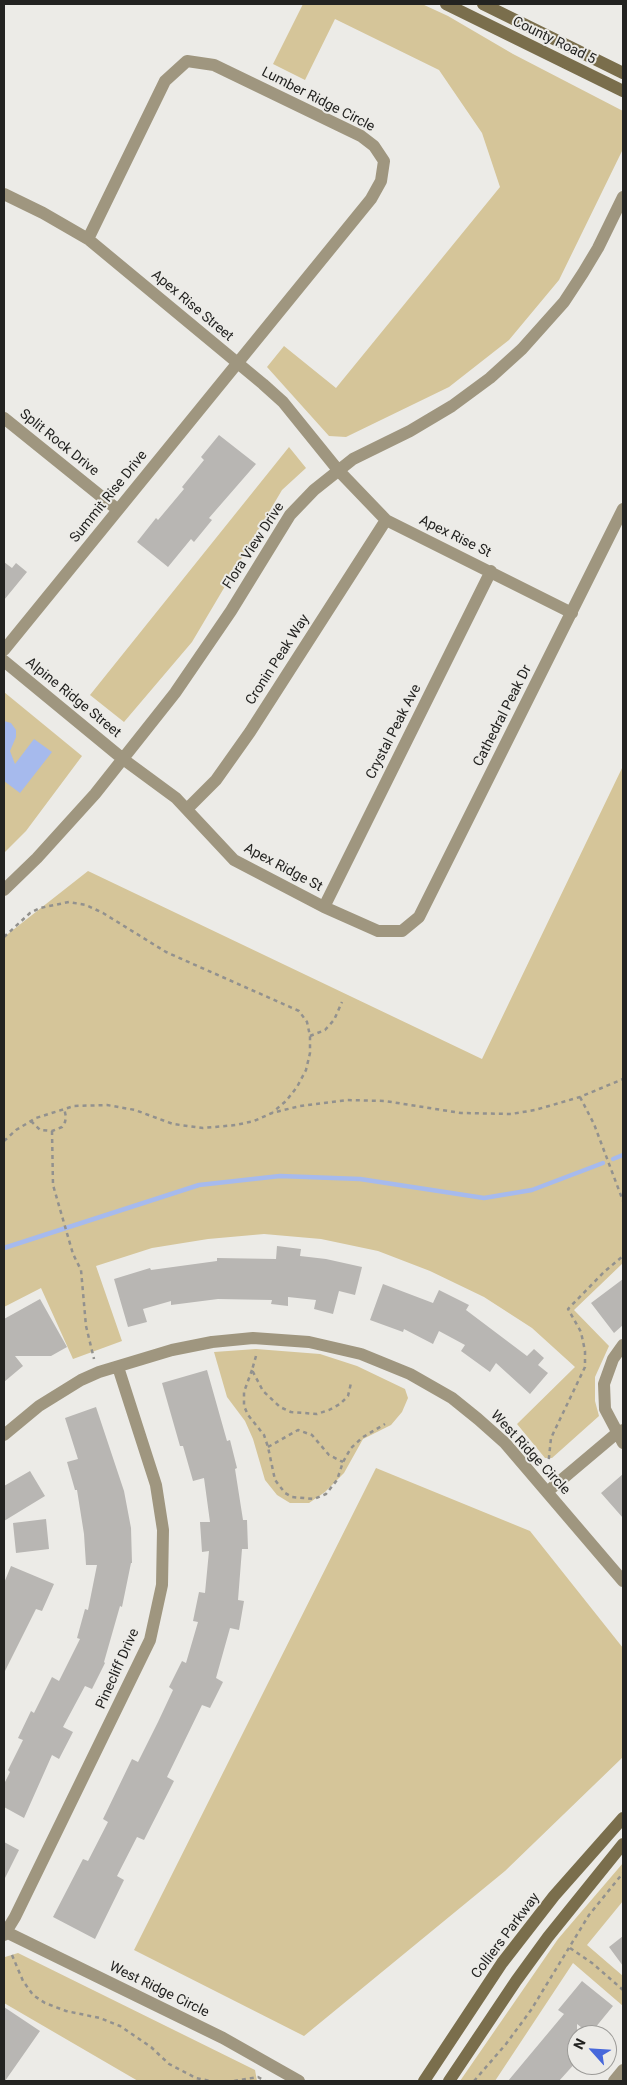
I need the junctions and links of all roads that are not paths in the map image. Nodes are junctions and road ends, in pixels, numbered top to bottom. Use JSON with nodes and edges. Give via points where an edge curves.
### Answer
{"nodes":[{"id":1,"x":446,"y":4,"type":"edge"},
{"id":2,"x":483,"y":4,"type":"edge"},
{"id":3,"x":623,"y":73,"type":"edge"},
{"id":4,"x":623,"y":91,"type":"edge"},
{"id":5,"x":4,"y":194,"type":"edge"},
{"id":6,"x":623,"y":197,"type":"edge"},
{"id":7,"x":88,"y":239,"type":"junction"},
{"id":8,"x":237,"y":363,"type":"junction"},
{"id":9,"x":4,"y":418,"type":"edge"},
{"id":10,"x":338,"y":470,"type":"junction"},
{"id":11,"x":623,"y":509,"type":"edge"},
{"id":12,"x":118,"y":510,"type":"junction"},
{"id":13,"x":386,"y":520,"type":"junction"},
{"id":14,"x":491,"y":571,"type":"junction"},
{"id":15,"x":572,"y":613,"type":"junction"},
{"id":16,"x":4,"y":650,"type":"edge"},
{"id":17,"x":4,"y":661,"type":"edge"},
{"id":18,"x":123,"y":758,"type":"junction"},
{"id":19,"x":187,"y":809,"type":"junction"},
{"id":20,"x":4,"y":890,"type":"edge"},
{"id":21,"x":324,"y":907,"type":"junction"},
{"id":22,"x":402,"y":931,"type":"joint"},
{"id":23,"x":623,"y":1344,"type":"edge"},
{"id":24,"x":118,"y":1367,"type":"junction"},
{"id":25,"x":4,"y":1435,"type":"edge"},
{"id":26,"x":621,"y":1435,"type":"edge"},
{"id":27,"x":547,"y":1492,"type":"junction"},
{"id":28,"x":623,"y":1582,"type":"edge"},
{"id":29,"x":623,"y":1818,"type":"edge"},
{"id":30,"x":623,"y":1844,"type":"edge"},
{"id":31,"x":4,"y":1933,"type":"edge"},
{"id":32,"x":623,"y":2070,"type":"edge"},
{"id":33,"x":282,"y":2077,"type":"edge"},
{"id":34,"x":299,"y":2081,"type":"edge"},
{"id":35,"x":424,"y":2081,"type":"edge"},
{"id":36,"x":450,"y":2081,"type":"edge"},
{"id":37,"x":614,"y":2081,"type":"edge"}],
"edges":[{"from":1,"to":4,"type":"street","name":"County Road 5"},
{"from":2,"to":3,"type":"street","name":"County Road 5"},
{"from":5,"to":7,"type":"street","name":"Apex Rise Street"},
{"from":6,"to":10,"type":"street","name":"Flora View Drive","via":[[598,248],[564,302],[522,349],[452,406],[410,431],[353,458]]},
{"from":7,"to":8,"type":"street","name":"Apex Rise Street"},
{"from":7,"to":8,"type":"street","name":"Lumber Ridge Circle","via":[[166,81],[187,61],[214,65],[361,136],[374,146],[384,162],[381,181],[371,200]]},
{"from":8,"to":10,"type":"street","name":"Apex Rise Street","via":[[283,402]]},
{"from":8,"to":12,"type":"street","name":"Summit Rise Drive"},
{"from":9,"to":12,"type":"street","name":"Split Rock Drive"},
{"from":10,"to":13,"type":"street","name":"Apex Rise St"},
{"from":10,"to":18,"type":"street","name":"Flora View Drive","via":[[290,515],[176,693]]},
{"from":11,"to":15,"type":"street","name":"Cathedral Peak Dr"},
{"from":12,"to":16,"type":"street","name":"Summit Rise Drive"},
{"from":13,"to":14,"type":"street","name":"Apex Rise St"},
{"from":13,"to":19,"type":"street","name":"Cronin Peak Way","via":[[250,732],[216,780]]},
{"from":14,"to":15,"type":"street","name":"Apex Rise St"},
{"from":14,"to":21,"type":"street","name":"Crystal Peak Ave"},
{"from":15,"to":22,"type":"street","name":"Cathedral Peak Dr","via":[[419,917]]},
{"from":17,"to":18,"type":"street","name":"Alpine Ridge Street"},
{"from":18,"to":19,"type":"street","name":"Apex Ridge St"},
{"from":18,"to":20,"type":"street","name":"Flora View Drive","via":[[95,794]]},
{"from":19,"to":21,"type":"street","name":"Apex Ridge St","via":[[234,860]]},
{"from":21,"to":22,"type":"street","name":"Apex Ridge St","via":[[378,931]]},
{"from":23,"to":26,"type":"street","via":[[612,1360],[604,1384],[605,1409]]},
{"from":24,"to":25,"type":"street","name":"West Ridge Circle","via":[[81,1380],[39,1406]]},
{"from":24,"to":27,"type":"street","name":"West Ridge Circle","via":[[172,1350],[253,1338],[309,1342],[361,1354],[410,1374],[452,1398],[505,1443]]},
{"from":24,"to":31,"type":"street","name":"Pinecliff Drive","via":[[156,1485],[162,1530],[162,1585],[150,1640],[15,1918]]},
{"from":26,"to":27,"type":"street"},
{"from":27,"to":28,"type":"street","name":"West Ridge Circle"},
{"from":29,"to":35,"type":"street","name":"Colliers Parkway","via":[[554,1896],[502,1963]]},
{"from":30,"to":36,"type":"street","via":[[548,1936]]},
{"from":31,"to":33,"type":"street","name":"West Ridge Circle","via":[[223,2038]]},
{"from":32,"to":37,"type":"street"},
{"from":33,"to":34,"type":"street","name":"West Ridge Circle"}]}
